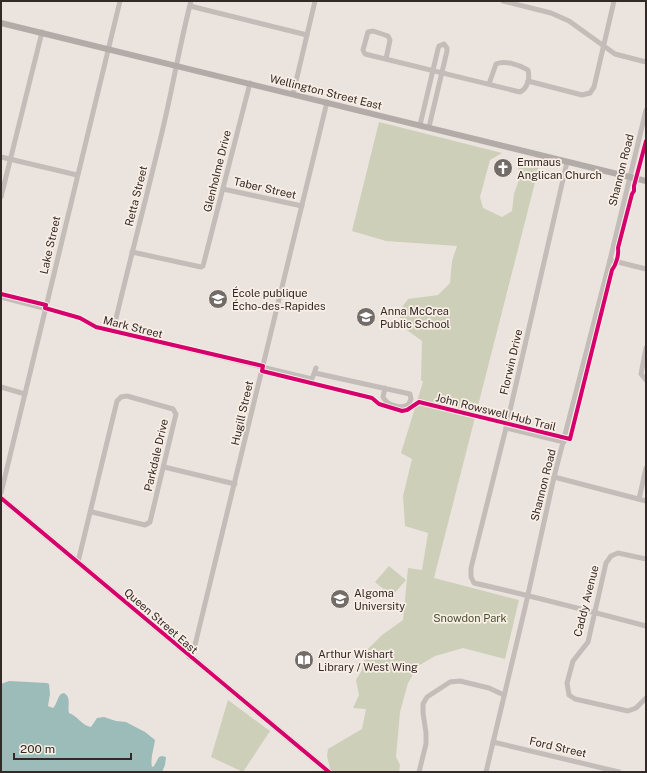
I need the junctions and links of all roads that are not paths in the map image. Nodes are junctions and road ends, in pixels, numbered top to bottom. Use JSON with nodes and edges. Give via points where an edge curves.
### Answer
{"nodes":[{"id":1,"x":120,"y":1,"type":"edge"},
{"id":2,"x":315,"y":1,"type":"edge"},
{"id":3,"x":503,"y":1,"type":"edge"},
{"id":4,"x":614,"y":1,"type":"edge"},
{"id":5,"x":513,"y":2,"type":"edge"},
{"id":6,"x":190,"y":3,"type":"edge"},
{"id":7,"x":1,"y":22,"type":"edge"},
{"id":8,"x":42,"y":32,"type":"junction"},
{"id":9,"x":307,"y":35,"type":"junction"},
{"id":10,"x":603,"y":47,"type":"junction"},
{"id":11,"x":108,"y":48,"type":"junction"},
{"id":12,"x":386,"y":59,"type":"junction"},
{"id":13,"x":646,"y":62,"type":"edge"},
{"id":14,"x":177,"y":65,"type":"junction"},
{"id":15,"x":433,"y":71,"type":"junction"},
{"id":16,"x":442,"y":73,"type":"junction"},
{"id":17,"x":528,"y":81,"type":"junction"},
{"id":18,"x":250,"y":83,"type":"junction"},
{"id":19,"x":489,"y":84,"type":"junction"},
{"id":20,"x":293,"y":94,"type":"junction"},
{"id":21,"x":327,"y":102,"type":"junction"},
{"id":22,"x":646,"y":110,"type":"edge"},
{"id":23,"x":420,"y":125,"type":"junction"},
{"id":24,"x":429,"y":127,"type":"junction"},
{"id":25,"x":1,"y":157,"type":"edge"},
{"id":26,"x":10,"y":159,"type":"junction"},
{"id":27,"x":568,"y":162,"type":"junction"},
{"id":28,"x":77,"y":176,"type":"junction"},
{"id":29,"x":629,"y":177,"type":"junction"},
{"id":30,"x":646,"y":181,"type":"edge"},
{"id":31,"x":223,"y":189,"type":"junction"},
{"id":32,"x":1,"y":198,"type":"edge"},
{"id":33,"x":302,"y":206,"type":"junction"},
{"id":34,"x":132,"y":252,"type":"junction"},
{"id":35,"x":610,"y":260,"type":"junction"},
{"id":36,"x":646,"y":269,"type":"edge"},
{"id":37,"x":1,"y":297,"type":"edge"},
{"id":38,"x":45,"y":308,"type":"junction"},
{"id":39,"x":113,"y":331,"type":"junction"},
{"id":40,"x":646,"y":348,"type":"edge"},
{"id":41,"x":263,"y":366,"type":"junction"},
{"id":42,"x":646,"y":380,"type":"edge"},
{"id":43,"x":1,"y":387,"type":"edge"},
{"id":44,"x":385,"y":388,"type":"junction"},
{"id":45,"x":25,"y":394,"type":"junction"},
{"id":46,"x":506,"y":428,"type":"junction"},
{"id":47,"x":564,"y":442,"type":"junction"},
{"id":48,"x":164,"y":467,"type":"junction"},
{"id":49,"x":646,"y":468,"type":"edge"},
{"id":50,"x":554,"y":477,"type":"junction"},
{"id":51,"x":235,"y":484,"type":"junction"},
{"id":52,"x":1,"y":493,"type":"edge"},
{"id":53,"x":1,"y":498,"type":"edge"},
{"id":54,"x":639,"y":499,"type":"junction"},
{"id":55,"x":646,"y":501,"type":"edge"},
{"id":56,"x":92,"y":512,"type":"junction"},
{"id":57,"x":646,"y":560,"type":"edge"},
{"id":58,"x":78,"y":562,"type":"junction"},
{"id":59,"x":527,"y":595,"type":"junction"},
{"id":60,"x":595,"y":613,"type":"junction"},
{"id":61,"x":646,"y":626,"type":"edge"},
{"id":62,"x":189,"y":657,"type":"junction"},
{"id":63,"x":504,"y":695,"type":"junction"},
{"id":64,"x":646,"y":698,"type":"edge"},
{"id":65,"x":493,"y":742,"type":"junction"},
{"id":66,"x":328,"y":772,"type":"edge"},
{"id":67,"x":419,"y":772,"type":"edge"},
{"id":68,"x":486,"y":772,"type":"edge"},
{"id":69,"x":619,"y":772,"type":"edge"}],
"edges":[{"from":1,"to":11,"type":"street","name":"Lake Street"},
{"from":2,"to":9,"type":"street"},
{"from":3,"to":5,"type":"street"},
{"from":4,"to":10,"type":"street"},
{"from":5,"to":10,"type":"street","via":[[569,21]]},
{"from":6,"to":9,"type":"street"},
{"from":6,"to":14,"type":"street","name":"Retta Street"},
{"from":7,"to":8,"type":"main road","name":"Wellington Street East"},
{"from":8,"to":11,"type":"main road","name":"Wellington Street East"},
{"from":8,"to":26,"type":"street"},
{"from":9,"to":20,"type":"street"},
{"from":10,"to":13,"type":"street","via":[[615,54]]},
{"from":10,"to":17,"type":"street","via":[[594,87],[590,93],[582,95]]},
{"from":11,"to":14,"type":"main road","name":"Wellington Street East"},
{"from":11,"to":28,"type":"street","name":"Lake Street"},
{"from":12,"to":12,"type":"street","via":[[390,40],[388,36],[368,32],[363,50],[365,54]]},
{"from":12,"to":15,"type":"street"},
{"from":14,"to":18,"type":"main road","name":"Wellington Street East"},
{"from":14,"to":34,"type":"street","name":"Retta Street"},
{"from":15,"to":16,"type":"street"},
{"from":15,"to":16,"type":"street","via":[[439,46],[444,44],[447,51]]},
{"from":15,"to":23,"type":"street"},
{"from":16,"to":19,"type":"street"},
{"from":16,"to":24,"type":"street"},
{"from":17,"to":19,"type":"street","via":[[524,90],[520,92]]},
{"from":17,"to":19,"type":"street","via":[[528,70],[501,62],[496,64]]},
{"from":18,"to":20,"type":"main road","name":"Wellington Street East"},
{"from":18,"to":31,"type":"street","name":"Glenholme Drive"},
{"from":20,"to":21,"type":"main road","name":"Wellington Street East"},
{"from":21,"to":23,"type":"main road","name":"Wellington Street East"},
{"from":21,"to":33,"type":"street","name":"Hugill Street"},
{"from":22,"to":29,"type":"street","name":"Shannon Road"},
{"from":23,"to":24,"type":"main road","name":"Wellington Street East"},
{"from":24,"to":27,"type":"main road","name":"Wellington Street East"},
{"from":25,"to":26,"type":"street"},
{"from":26,"to":28,"type":"street"},
{"from":26,"to":32,"type":"street"},
{"from":27,"to":29,"type":"main road","name":"Wellington Street East"},
{"from":27,"to":46,"type":"street","name":"Florwin Drive"},
{"from":28,"to":38,"type":"street","name":"Lake Street"},
{"from":29,"to":30,"type":"main road","name":"Wellington Street East"},
{"from":29,"to":35,"type":"street","name":"Shannon Road"},
{"from":31,"to":33,"type":"street","name":"Taber Street"},
{"from":31,"to":34,"type":"street","name":"Glenholme Drive","via":[[201,267]]},
{"from":33,"to":41,"type":"street","name":"Hugill Street"},
{"from":34,"to":39,"type":"street","name":"Retta Street"},
{"from":35,"to":36,"type":"street"},
{"from":35,"to":47,"type":"street","name":"Shannon Road"},
{"from":37,"to":38,"type":"street","name":"Mark Street"},
{"from":38,"to":39,"type":"street","name":"Mark Street"},
{"from":38,"to":45,"type":"street","name":"Lake Street"},
{"from":39,"to":41,"type":"street","name":"Mark Street"},
{"from":40,"to":42,"type":"street","via":[[641,374]]},
{"from":41,"to":44,"type":"street","name":"Mark Street","via":[[312,379],[316,371]]},
{"from":41,"to":51,"type":"street","name":"Hugill Street"},
{"from":43,"to":45,"type":"street"},
{"from":44,"to":44,"type":"street","via":[[410,394],[409,404],[402,407],[386,402],[383,397]]},
{"from":45,"to":52,"type":"street","name":"Lake Street"},
{"from":46,"to":47,"type":"street"},
{"from":46,"to":59,"type":"street","name":"Florwin Drive","via":[[471,568],[471,577],[474,583]]},
{"from":47,"to":50,"type":"street","name":"Shannon Road"},
{"from":48,"to":51,"type":"street"},
{"from":48,"to":56,"type":"street","name":"Parkdale Drive","via":[[150,522],[146,525]]},
{"from":48,"to":56,"type":"street","name":"Parkdale Drive","via":[[176,414],[173,409],[127,396],[121,397],[117,401]]},
{"from":49,"to":54,"type":"street"},
{"from":50,"to":54,"type":"street"},
{"from":50,"to":59,"type":"street","name":"Shannon Road"},
{"from":51,"to":62,"type":"street","name":"Hugill Street","via":[[194,650]]},
{"from":53,"to":58,"type":"main road","name":"Queen Street East"},
{"from":54,"to":55,"type":"street"},
{"from":56,"to":58,"type":"street","name":"Parkdale Drive"},
{"from":57,"to":60,"type":"street","name":"Caddy Avenue","via":[[618,553],[611,556],[606,563]]},
{"from":58,"to":62,"type":"main road","name":"Queen Street East"},
{"from":59,"to":60,"type":"street"},
{"from":59,"to":63,"type":"street","name":"Shannon Road"},
{"from":60,"to":61,"type":"street"},
{"from":60,"to":64,"type":"street","name":"Caddy Avenue","via":[[588,642],[572,665],[567,687],[569,695],[579,700],[628,711],[636,708]]},
{"from":62,"to":66,"type":"main road","name":"Queen Street East"},
{"from":63,"to":65,"type":"street","name":"Shannon Road"},
{"from":63,"to":67,"type":"street","via":[[489,688],[460,681],[450,682],[427,697],[423,704],[426,744]]},
{"from":65,"to":68,"type":"street","name":"Shannon Road"},
{"from":65,"to":69,"type":"street","name":"Ford Street"}]}
